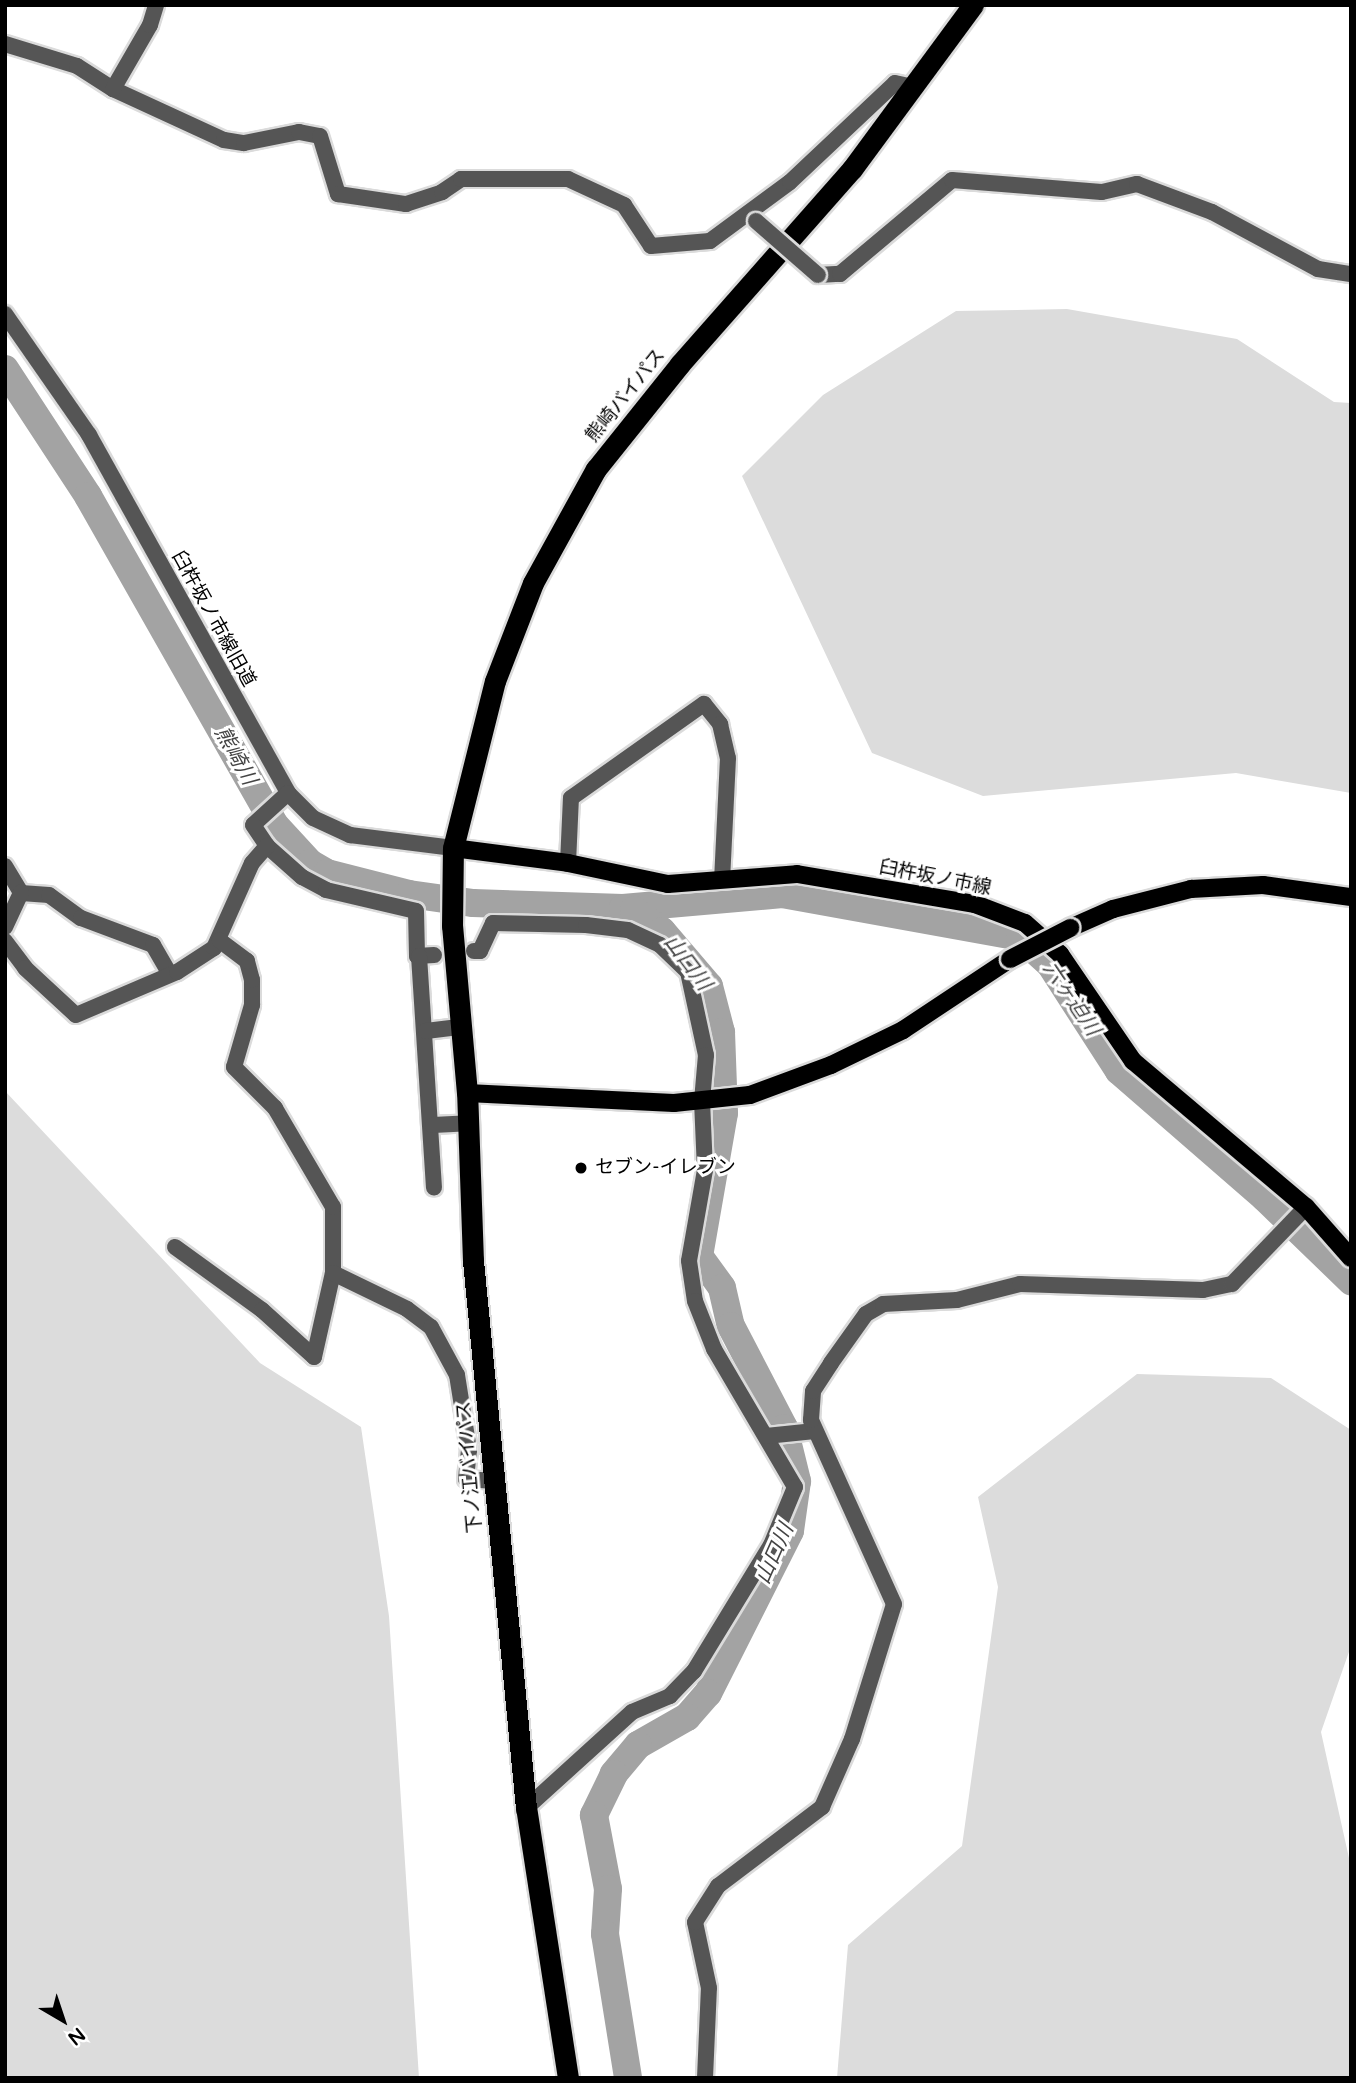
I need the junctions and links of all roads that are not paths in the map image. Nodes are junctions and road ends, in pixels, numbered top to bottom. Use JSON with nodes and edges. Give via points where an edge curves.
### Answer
{"nodes":[{"id":1,"x":156,"y":5,"type":"edge"},
{"id":2,"x":973,"y":5,"type":"edge"},
{"id":3,"x":5,"y":44,"type":"edge"},
{"id":4,"x":914,"y":87,"type":"junction"},
{"id":5,"x":113,"y":89,"type":"junction"},
{"id":6,"x":752,"y":216,"type":"junction"},
{"id":7,"x":1351,"y":274,"type":"edge"},
{"id":8,"x":5,"y":314,"type":"edge"},
{"id":9,"x":285,"y":796,"type":"junction"},
{"id":10,"x":267,"y":846,"type":"junction"},
{"id":11,"x":453,"y":849,"type":"junction"},
{"id":12,"x":568,"y":863,"type":"junction"},
{"id":13,"x":5,"y":866,"type":"edge"},
{"id":14,"x":722,"y":880,"type":"junction"},
{"id":15,"x":21,"y":893,"type":"junction"},
{"id":16,"x":1351,"y":897,"type":"edge"},
{"id":17,"x":5,"y":927,"type":"edge"},
{"id":18,"x":5,"y":941,"type":"edge"},
{"id":19,"x":220,"y":941,"type":"junction"},
{"id":20,"x":474,"y":951,"type":"dead end"},
{"id":21,"x":170,"y":974,"type":"junction"},
{"id":22,"x":461,"y":1027,"type":"junction"},
{"id":23,"x":426,"y":1031,"type":"junction"},
{"id":24,"x":467,"y":1094,"type":"junction"},
{"id":25,"x":707,"y":1100,"type":"junction"},
{"id":26,"x":468,"y":1123,"type":"junction"},
{"id":27,"x":433,"y":1125,"type":"junction"},
{"id":28,"x":434,"y":1188,"type":"dead end"},
{"id":29,"x":1301,"y":1210,"type":"junction"},
{"id":30,"x":175,"y":1247,"type":"dead end"},
{"id":31,"x":1351,"y":1258,"type":"edge"},
{"id":32,"x":334,"y":1273,"type":"junction"},
{"id":33,"x":812,"y":1430,"type":"junction"},
{"id":34,"x":768,"y":1435,"type":"junction"},
{"id":35,"x":494,"y":1481,"type":"junction"},
{"id":36,"x":526,"y":1808,"type":"junction"},
{"id":37,"x":568,"y":2078,"type":"edge"},
{"id":38,"x":705,"y":2078,"type":"edge"}],
"edges":[{"from":1,"to":5,"type":"street"},
{"from":2,"to":4,"type":"highway","name":"熊崎バイパス"},
{"from":3,"to":5,"type":"street","via":[[77,66]]},
{"from":4,"to":6,"type":"street","via":[[895,83]]},
{"from":4,"to":11,"type":"highway","name":"熊崎バイパス","via":[[852,169],[680,364],[596,470],[533,583],[495,681]]},
{"from":5,"to":6,"type":"street","via":[[224,140],[244,143],[299,132],[320,136],[338,194],[406,204],[461,180],[568,179],[624,205],[651,246],[710,241]]},
{"from":6,"to":7,"type":"street","bridge":true,"via":[[818,275],[840,274],[952,180],[1102,192],[1137,184],[1212,212],[1318,269]]},
{"from":8,"to":9,"type":"street","name":"臼杵坂ノ市線旧道","via":[[89,435]]},
{"from":9,"to":10,"type":"street","via":[[256,822]]},
{"from":9,"to":11,"type":"street","name":"臼杵坂ノ市線旧道","via":[[313,818],[351,835]]},
{"from":10,"to":19,"type":"street","via":[[235,896]]},
{"from":10,"to":23,"type":"street","via":[[302,877],[326,890],[416,911],[427,955]]},
{"from":11,"to":12,"type":"main road","name":"臼杵坂ノ市線"},
{"from":11,"to":22,"type":"highway","name":"下ノ江バイパス","via":[[452,926]]},
{"from":12,"to":14,"type":"main road","name":"臼杵坂ノ市線","via":[[668,884]]},
{"from":12,"to":14,"type":"street","via":[[571,798],[704,704],[720,724],[728,758]]},
{"from":13,"to":15,"type":"street"},
{"from":14,"to":29,"type":"main road","name":"臼杵坂ノ市線","via":[[797,874],[975,904],[1025,923],[1060,954],[1133,1061]]},
{"from":15,"to":17,"type":"street"},
{"from":15,"to":21,"type":"street","via":[[49,895],[81,918],[153,945]]},
{"from":16,"to":25,"type":"main road","bridge":true,"via":[[1263,885],[1191,890],[1113,909],[1010,960],[903,1030],[831,1065],[743,1096]]},
{"from":18,"to":21,"type":"street","via":[[25,968],[76,1015]]},
{"from":19,"to":21,"type":"street"},
{"from":19,"to":32,"type":"street","via":[[247,961],[253,980],[252,1005],[234,1068],[275,1108],[332,1207]]},
{"from":20,"to":25,"type":"street","via":[[480,951],[493,923],[505,922],[628,930],[660,945],[688,972],[706,1055]]},
{"from":22,"to":23,"type":"street"},
{"from":22,"to":24,"type":"highway","name":"下ノ江バイパス"},
{"from":23,"to":27,"type":"street"},
{"from":24,"to":25,"type":"main road"},
{"from":24,"to":26,"type":"highway","name":"下ノ江バイパス"},
{"from":25,"to":34,"type":"street","via":[[705,1170],[689,1261],[695,1301],[715,1349]]},
{"from":26,"to":27,"type":"street"},
{"from":26,"to":35,"type":"highway","name":"下ノ江バイパス","via":[[473,1261]]},
{"from":27,"to":28,"type":"street"},
{"from":29,"to":31,"type":"main road","name":"臼杵坂ノ市線"},
{"from":29,"to":33,"type":"street","via":[[1233,1284],[1203,1290],[1020,1284],[957,1300],[883,1304],[866,1314],[813,1391]]},
{"from":30,"to":32,"type":"street","via":[[262,1310],[314,1357]]},
{"from":32,"to":35,"type":"street","via":[[397,1304],[431,1327],[457,1375],[468,1450],[467,1479]]},
{"from":33,"to":34,"type":"street"},
{"from":33,"to":38,"type":"street","via":[[894,1604],[852,1739],[822,1807],[718,1886],[695,1922],[709,1988]]},
{"from":34,"to":36,"type":"street","via":[[795,1488],[776,1535],[694,1671],[670,1696],[632,1712]]},
{"from":35,"to":36,"type":"highway","name":"下ノ江バイパス"},
{"from":36,"to":37,"type":"highway","name":"下ノ江バイパス"}]}
